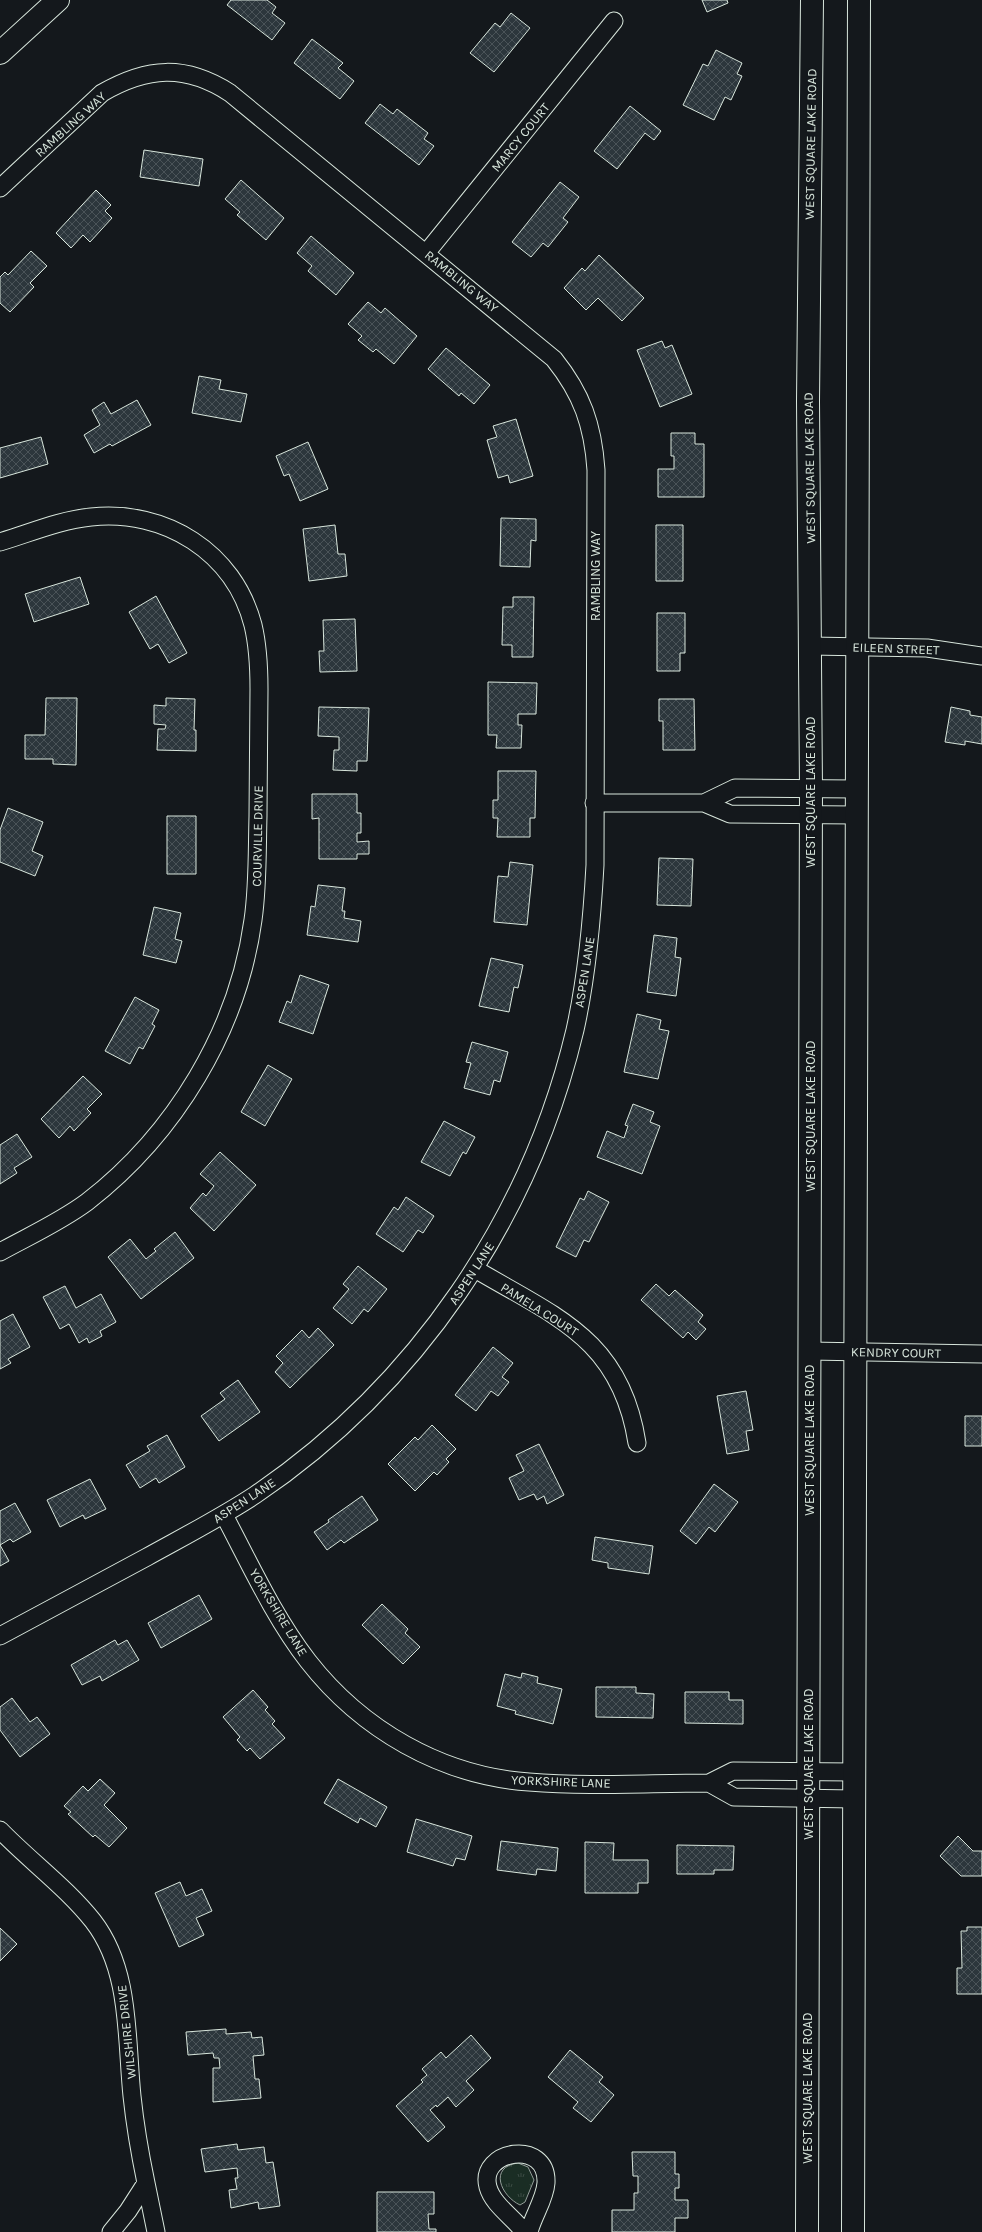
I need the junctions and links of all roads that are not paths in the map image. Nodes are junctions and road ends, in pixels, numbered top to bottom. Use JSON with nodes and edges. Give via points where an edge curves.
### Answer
{"nodes":[{"id":1,"x":58,"y":0,"type":"edge"},
{"id":2,"x":812,"y":0,"type":"edge"},
{"id":3,"x":859,"y":0,"type":"edge"},
{"id":4,"x":614,"y":21,"type":"dead end"},
{"id":5,"x":0,"y":53,"type":"edge"},
{"id":6,"x":0,"y":188,"type":"edge"},
{"id":7,"x":426,"y":252,"type":"junction"},
{"id":8,"x":0,"y":542,"type":"edge"},
{"id":9,"x":810,"y":646,"type":"junction"},
{"id":10,"x":856,"y":647,"type":"junction"},
{"id":11,"x":982,"y":656,"type":"edge"},
{"id":12,"x":811,"y":789,"type":"junction"},
{"id":13,"x":856,"y":789,"type":"junction"},
{"id":14,"x":594,"y":803,"type":"junction"},
{"id":15,"x":704,"y":803,"type":"junction"},
{"id":16,"x":810,"y":815,"type":"junction"},
{"id":17,"x":856,"y":816,"type":"junction"},
{"id":18,"x":0,"y":1252,"type":"edge"},
{"id":19,"x":475,"y":1269,"type":"junction"},
{"id":20,"x":809,"y":1351,"type":"junction"},
{"id":21,"x":855,"y":1351,"type":"junction"},
{"id":22,"x":982,"y":1354,"type":"edge"},
{"id":23,"x":637,"y":1443,"type":"dead end"},
{"id":24,"x":224,"y":1515,"type":"junction"},
{"id":25,"x":0,"y":1636,"type":"edge"},
{"id":26,"x":809,"y":1771,"type":"junction"},
{"id":27,"x":854,"y":1772,"type":"junction"},
{"id":28,"x":709,"y":1783,"type":"junction"},
{"id":29,"x":808,"y":1798,"type":"junction"},
{"id":30,"x":854,"y":1800,"type":"junction"},
{"id":31,"x":0,"y":1830,"type":"edge"},
{"id":32,"x":146,"y":2183,"type":"junction"},
{"id":33,"x":111,"y":2232,"type":"edge"},
{"id":34,"x":156,"y":2232,"type":"edge"},
{"id":35,"x":524,"y":2232,"type":"edge"},
{"id":36,"x":529,"y":2232,"type":"edge"},
{"id":37,"x":807,"y":2232,"type":"edge"},
{"id":38,"x":853,"y":2232,"type":"edge"}],
"edges":[{"from":1,"to":5,"type":"highway"},
{"from":2,"to":9,"type":"highway","name":"WEST SQUARE LAKE ROAD","via":[[808,401]]},
{"from":3,"to":10,"type":"highway"},
{"from":4,"to":7,"type":"street","name":"MARCY COURT"},
{"from":6,"to":7,"type":"street","name":"RAMBLING WAY","via":[[102,93],[137,76],[154,72],[186,73],[214,83],[230,93]]},
{"from":7,"to":14,"type":"street","name":"RAMBLING WAY","via":[[554,359],[576,389],[588,418],[596,470]]},
{"from":8,"to":18,"type":"street","name":"COURVILLE DRIVE","via":[[70,520],[90,517],[136,517],[160,523],[180,532],[225,570],[236,585],[253,625],[259,689],[253,920],[238,984],[219,1035],[186,1095],[162,1127],[124,1169],[73,1211]]},
{"from":9,"to":10,"type":"street","name":"EILEEN STREET"},
{"from":9,"to":12,"type":"highway","name":"WEST SQUARE LAKE ROAD"},
{"from":10,"to":11,"type":"street","name":"EILEEN STREET","via":[[927,648]]},
{"from":10,"to":13,"type":"highway"},
{"from":12,"to":13,"type":"street"},
{"from":12,"to":15,"type":"street","via":[[735,788]]},
{"from":12,"to":16,"type":"highway","name":"WEST SQUARE LAKE ROAD"},
{"from":13,"to":17,"type":"highway"},
{"from":14,"to":15,"type":"street"},
{"from":14,"to":19,"type":"street","name":"ASPEN LANE","via":[[592,917],[586,970],[575,1029],[561,1081],[541,1138],[517,1193]]},
{"from":15,"to":16,"type":"street","via":[[730,814]]},
{"from":16,"to":17,"type":"street"},
{"from":16,"to":20,"type":"highway","name":"WEST SQUARE LAKE ROAD"},
{"from":17,"to":21,"type":"highway"},
{"from":19,"to":23,"type":"street","name":"PAMELA COURT","via":[[565,1322],[594,1346],[610,1366],[626,1398],[634,1421]]},
{"from":19,"to":24,"type":"street","name":"ASPEN LANE","via":[[414,1353],[355,1415],[284,1474]]},
{"from":20,"to":21,"type":"street","name":"KENDRY COURT"},
{"from":20,"to":26,"type":"highway","name":"WEST SQUARE LAKE ROAD"},
{"from":21,"to":22,"type":"street","name":"KENDRY COURT"},
{"from":21,"to":27,"type":"highway"},
{"from":24,"to":25,"type":"street","name":"ASPEN LANE"},
{"from":24,"to":28,"type":"street","name":"YORKSHIRE LANE","via":[[283,1622],[308,1660],[350,1707],[411,1749],[460,1769],[521,1782]]},
{"from":26,"to":27,"type":"street","name":"YORKSHIRE LANE"},
{"from":26,"to":28,"type":"street","name":"YORKSHIRE LANE","via":[[733,1771]]},
{"from":26,"to":29,"type":"highway","name":"WEST SQUARE LAKE ROAD"},
{"from":27,"to":30,"type":"highway"},
{"from":28,"to":29,"type":"street","name":"YORKSHIRE LANE","via":[[734,1797]]},
{"from":29,"to":30,"type":"street","name":"YORKSHIRE LANE"},
{"from":29,"to":37,"type":"highway","name":"WEST SQUARE LAKE ROAD"},
{"from":30,"to":38,"type":"highway"},
{"from":31,"to":32,"type":"street","name":"WILSHIRE DRIVE","via":[[93,1921],[114,1960],[120,1976],[124,2001],[132,2096]]},
{"from":32,"to":33,"type":"street"},
{"from":32,"to":34,"type":"street","name":"WILSHIRE DRIVE"},
{"from":35,"to":36,"type":"street","via":[[493,2199],[487,2186],[492,2168],[505,2156],[514,2153],[532,2157],[544,2168],[546,2176],[544,2192]]}]}
